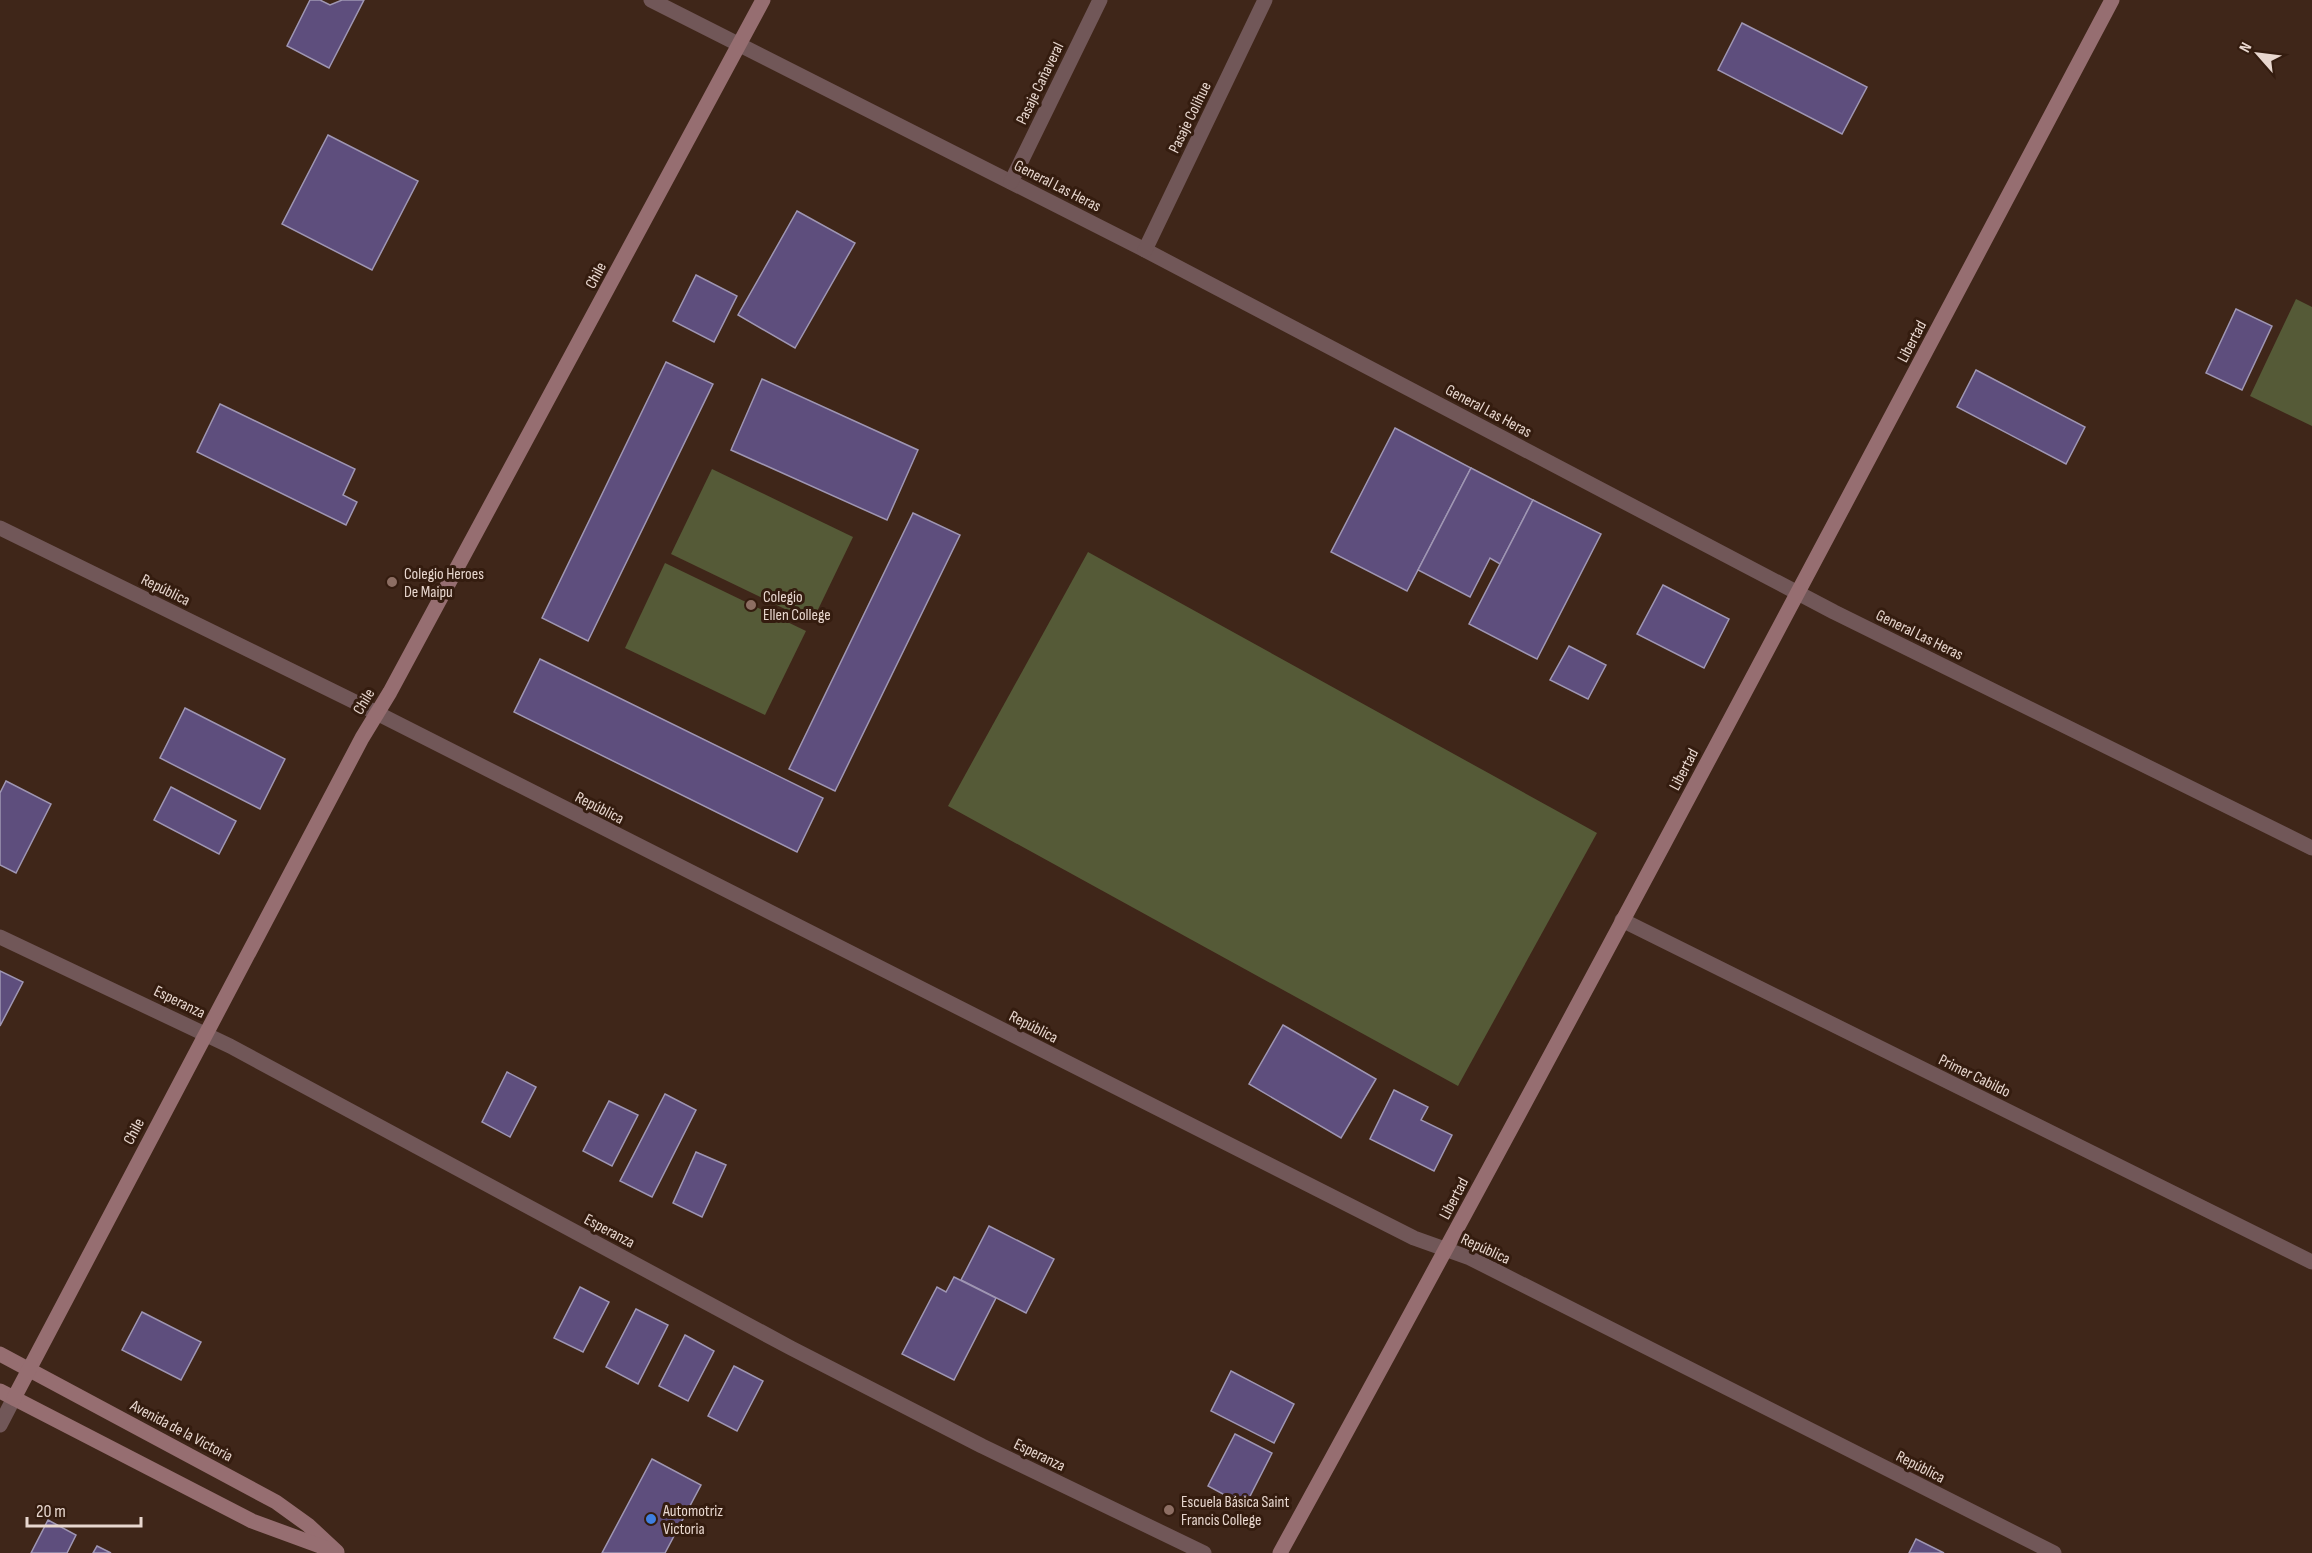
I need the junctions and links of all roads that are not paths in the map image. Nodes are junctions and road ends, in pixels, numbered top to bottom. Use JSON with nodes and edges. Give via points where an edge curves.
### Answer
{"nodes":[{"id":1,"x":651,"y":0,"type":"edge"},
{"id":2,"x":763,"y":0,"type":"edge"},
{"id":3,"x":1100,"y":0,"type":"edge"},
{"id":4,"x":1265,"y":0,"type":"edge"},
{"id":5,"x":2112,"y":0,"type":"edge"},
{"id":6,"x":740,"y":44,"type":"junction"},
{"id":7,"x":1011,"y":182,"type":"junction"},
{"id":8,"x":1145,"y":250,"type":"junction"},
{"id":9,"x":0,"y":528,"type":"edge"},
{"id":10,"x":1798,"y":593,"type":"junction"},
{"id":11,"x":377,"y":714,"type":"junction"},
{"id":12,"x":2312,"y":848,"type":"edge"},
{"id":13,"x":1622,"y":920,"type":"junction"},
{"id":14,"x":0,"y":937,"type":"edge"},
{"id":15,"x":205,"y":1033,"type":"junction"},
{"id":16,"x":1446,"y":1250,"type":"junction"},
{"id":17,"x":2312,"y":1262,"type":"edge"},
{"id":18,"x":0,"y":1354,"type":"edge"},
{"id":19,"x":29,"y":1369,"type":"junction"},
{"id":20,"x":0,"y":1391,"type":"edge"},
{"id":21,"x":14,"y":1398,"type":"junction"},
{"id":22,"x":0,"y":1425,"type":"edge"},
{"id":23,"x":338,"y":1552,"type":"edge"},
{"id":24,"x":1204,"y":1553,"type":"edge"},
{"id":25,"x":1280,"y":1553,"type":"edge"},
{"id":26,"x":2054,"y":1553,"type":"edge"}],
"edges":[{"from":1,"to":6,"type":"street","name":"General Las Heras"},
{"from":2,"to":6,"type":"street","name":"Chile"},
{"from":3,"to":7,"type":"street","name":"Pasaje Cañaveral"},
{"from":4,"to":8,"type":"street","name":"Pasaje Colihue"},
{"from":5,"to":10,"type":"street","name":"Libertad"},
{"from":6,"to":7,"type":"street","name":"General Las Heras"},
{"from":6,"to":11,"type":"street","name":"Chile"},
{"from":7,"to":8,"type":"street","name":"General Las Heras"},
{"from":8,"to":10,"type":"street","name":"General Las Heras"},
{"from":9,"to":11,"type":"street","name":"República"},
{"from":10,"to":12,"type":"street","name":"General Las Heras"},
{"from":10,"to":13,"type":"street","name":"Libertad"},
{"from":11,"to":15,"type":"street","name":"Chile"},
{"from":11,"to":16,"type":"street","name":"República","via":[[1414,1238]]},
{"from":13,"to":16,"type":"street","name":"Libertad"},
{"from":13,"to":17,"type":"street","name":"Primer Cabildo"},
{"from":14,"to":15,"type":"street","name":"Esperanza"},
{"from":15,"to":19,"type":"street","name":"Chile"},
{"from":15,"to":24,"type":"street","name":"Esperanza","via":[[791,1348]]},
{"from":16,"to":25,"type":"street","name":"Libertad"},
{"from":16,"to":26,"type":"street","name":"República","via":[[1470,1258]]},
{"from":18,"to":19,"type":"street","name":"Avenida de la Victoria"},
{"from":19,"to":21,"type":"street","name":"Chile"},
{"from":19,"to":23,"type":"street","name":"Avenida de la Victoria","via":[[276,1502]]},
{"from":20,"to":21,"type":"street","name":"Avenida de la Victoria"},
{"from":21,"to":22,"type":"street","name":"Chile"},
{"from":21,"to":23,"type":"street","name":"Avenida de la Victoria","via":[[252,1521]]}]}
